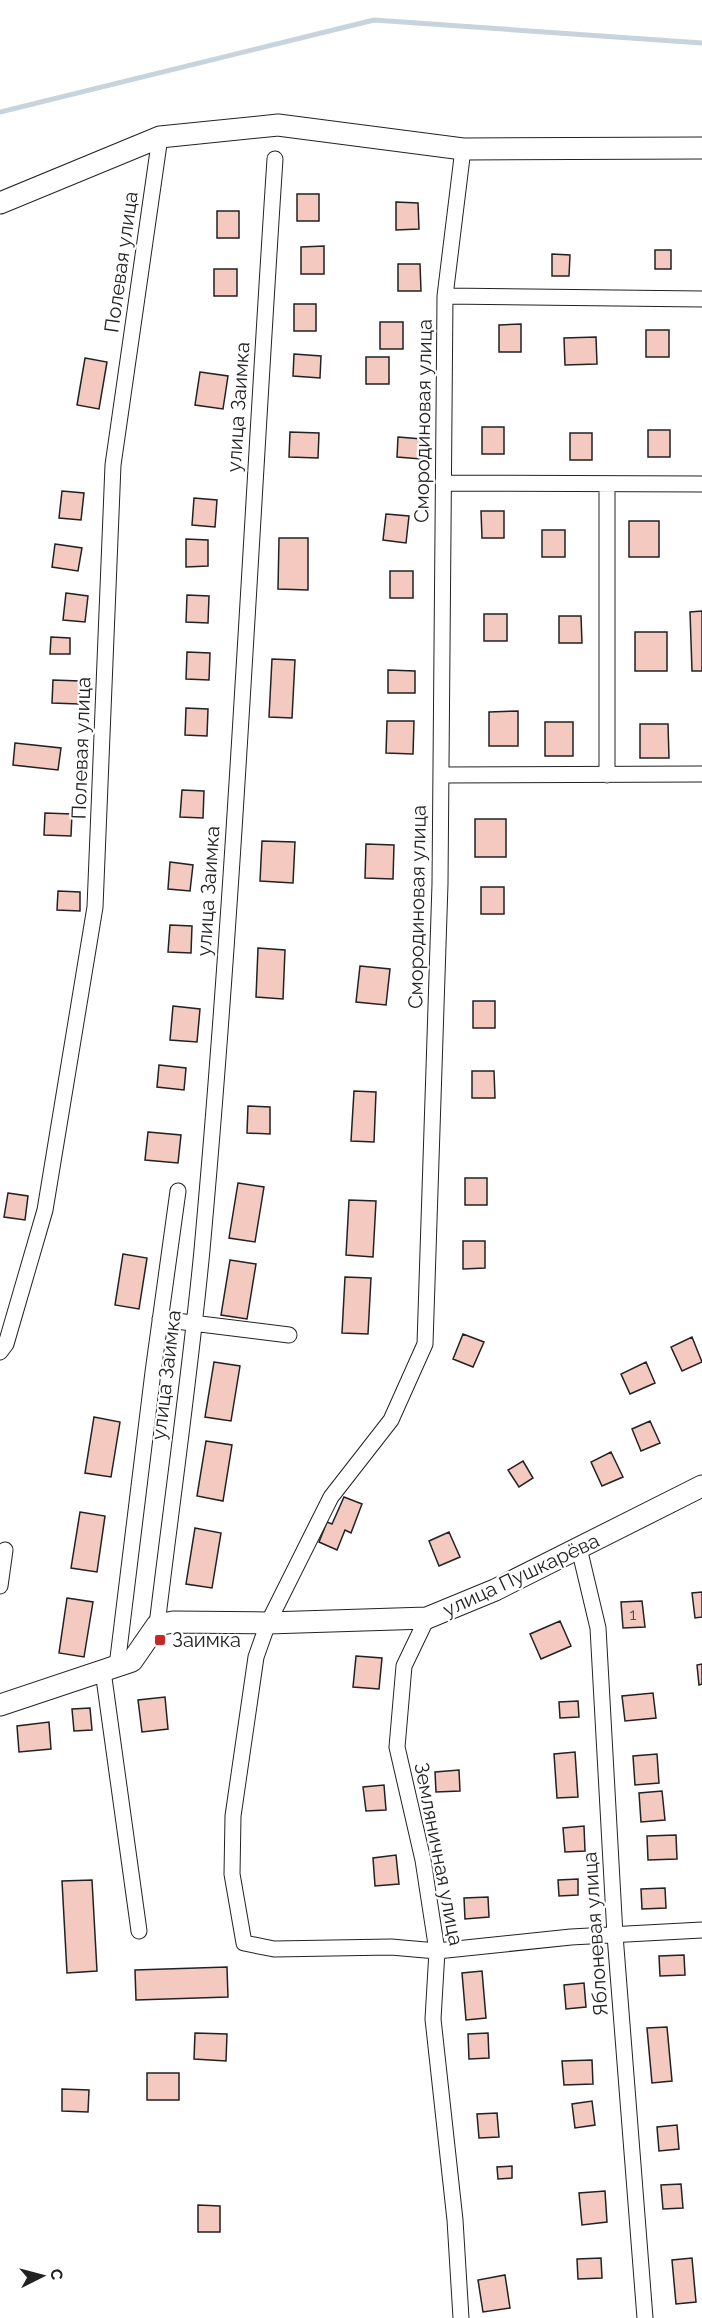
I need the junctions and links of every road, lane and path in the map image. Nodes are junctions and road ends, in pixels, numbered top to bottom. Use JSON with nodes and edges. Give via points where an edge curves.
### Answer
{"nodes":[{"id":1,"x":160,"y":136,"type":"junction"},
{"id":2,"x":702,"y":148,"type":"edge"},
{"id":3,"x":463,"y":149,"type":"junction"},
{"id":4,"x":275,"y":159,"type":"dead end"},
{"id":5,"x":0,"y":203,"type":"edge"},
{"id":6,"x":445,"y":296,"type":"junction"},
{"id":7,"x":702,"y":299,"type":"edge"},
{"id":8,"x":443,"y":483,"type":"junction"},
{"id":9,"x":607,"y":484,"type":"junction"},
{"id":10,"x":702,"y":484,"type":"edge"},
{"id":11,"x":702,"y":774,"type":"edge"},
{"id":12,"x":607,"y":775,"type":"junction"},
{"id":13,"x":441,"y":776,"type":"junction"},
{"id":14,"x":178,"y":1191,"type":"dead end"},
{"id":15,"x":160,"y":1319,"type":"junction"},
{"id":16,"x":193,"y":1324,"type":"junction"},
{"id":17,"x":289,"y":1335,"type":"dead end"},
{"id":18,"x":0,"y":1352,"type":"edge"},
{"id":19,"x":702,"y":1486,"type":"edge"},
{"id":20,"x":579,"y":1548,"type":"junction"},
{"id":21,"x":5,"y":1550,"type":"dead end"},
{"id":22,"x":0,"y":1586,"type":"edge"},
{"id":23,"x":427,"y":1618,"type":"junction"},
{"id":24,"x":268,"y":1623,"type":"junction"},
{"id":25,"x":157,"y":1625,"type":"junction"},
{"id":26,"x":117,"y":1666,"type":"junction"},
{"id":27,"x":0,"y":1705,"type":"edge"},
{"id":28,"x":702,"y":1930,"type":"edge"},
{"id":29,"x":139,"y":1931,"type":"dead end"},
{"id":30,"x":615,"y":1935,"type":"junction"},
{"id":31,"x":437,"y":1951,"type":"junction"},
{"id":32,"x":461,"y":2318,"type":"edge"},
{"id":33,"x":645,"y":2318,"type":"edge"}],
"edges":[{"from":1,"to":3,"type":"street","via":[[278,125]]},
{"from":1,"to":5,"type":"street"},
{"from":1,"to":18,"type":"street","name":"Полевая улица","via":[[113,465],[95,907],[45,1210],[6,1344]]},
{"from":2,"to":3,"type":"street"},
{"from":3,"to":6,"type":"street","name":"Смородиновая улица"},
{"from":4,"to":16,"type":"street","name":"улица Заимка","via":[[239,765]]},
{"from":6,"to":7,"type":"street"},
{"from":6,"to":8,"type":"street","name":"Смородиновая улица"},
{"from":8,"to":9,"type":"street"},
{"from":8,"to":13,"type":"street","name":"Смородиновая улица"},
{"from":9,"to":10,"type":"street"},
{"from":9,"to":12,"type":"street"},
{"from":11,"to":12,"type":"street"},
{"from":12,"to":13,"type":"street"},
{"from":13,"to":24,"type":"street","name":"Смородиновая улица","via":[[425,1344],[391,1420],[331,1497]]},
{"from":14,"to":15,"type":"street"},
{"from":15,"to":16,"type":"street"},
{"from":15,"to":26,"type":"street"},
{"from":16,"to":17,"type":"street"},
{"from":16,"to":25,"type":"street","name":"улица Заимка"},
{"from":19,"to":20,"type":"street","name":"улица Пушкарёва"},
{"from":20,"to":23,"type":"street","name":"улица Пушкарёва","via":[[495,1590]]},
{"from":20,"to":30,"type":"street","name":"Яблоневая улица","via":[[598,1628]]},
{"from":21,"to":22,"type":"street"},
{"from":23,"to":24,"type":"street","name":"улица Пушкарёва"},
{"from":23,"to":31,"type":"street","name":"Земляничная улица","via":[[404,1666],[397,1747],[423,1860]]},
{"from":24,"to":25,"type":"street","name":"улица Пушкарёва"},
{"from":24,"to":31,"type":"street","name":"Смородиновая улица","via":[[256,1657],[233,1816],[232,1874],[244,1944],[274,1949],[391,1947]]},
{"from":25,"to":26,"type":"street"},
{"from":26,"to":27,"type":"street"},
{"from":26,"to":29,"type":"street"},
{"from":28,"to":30,"type":"street"},
{"from":30,"to":31,"type":"street"},
{"from":30,"to":33,"type":"street","name":"Яблоневая улица"},
{"from":31,"to":32,"type":"street","name":"Земляничная улица","via":[[433,2019],[455,2220]]}]}
